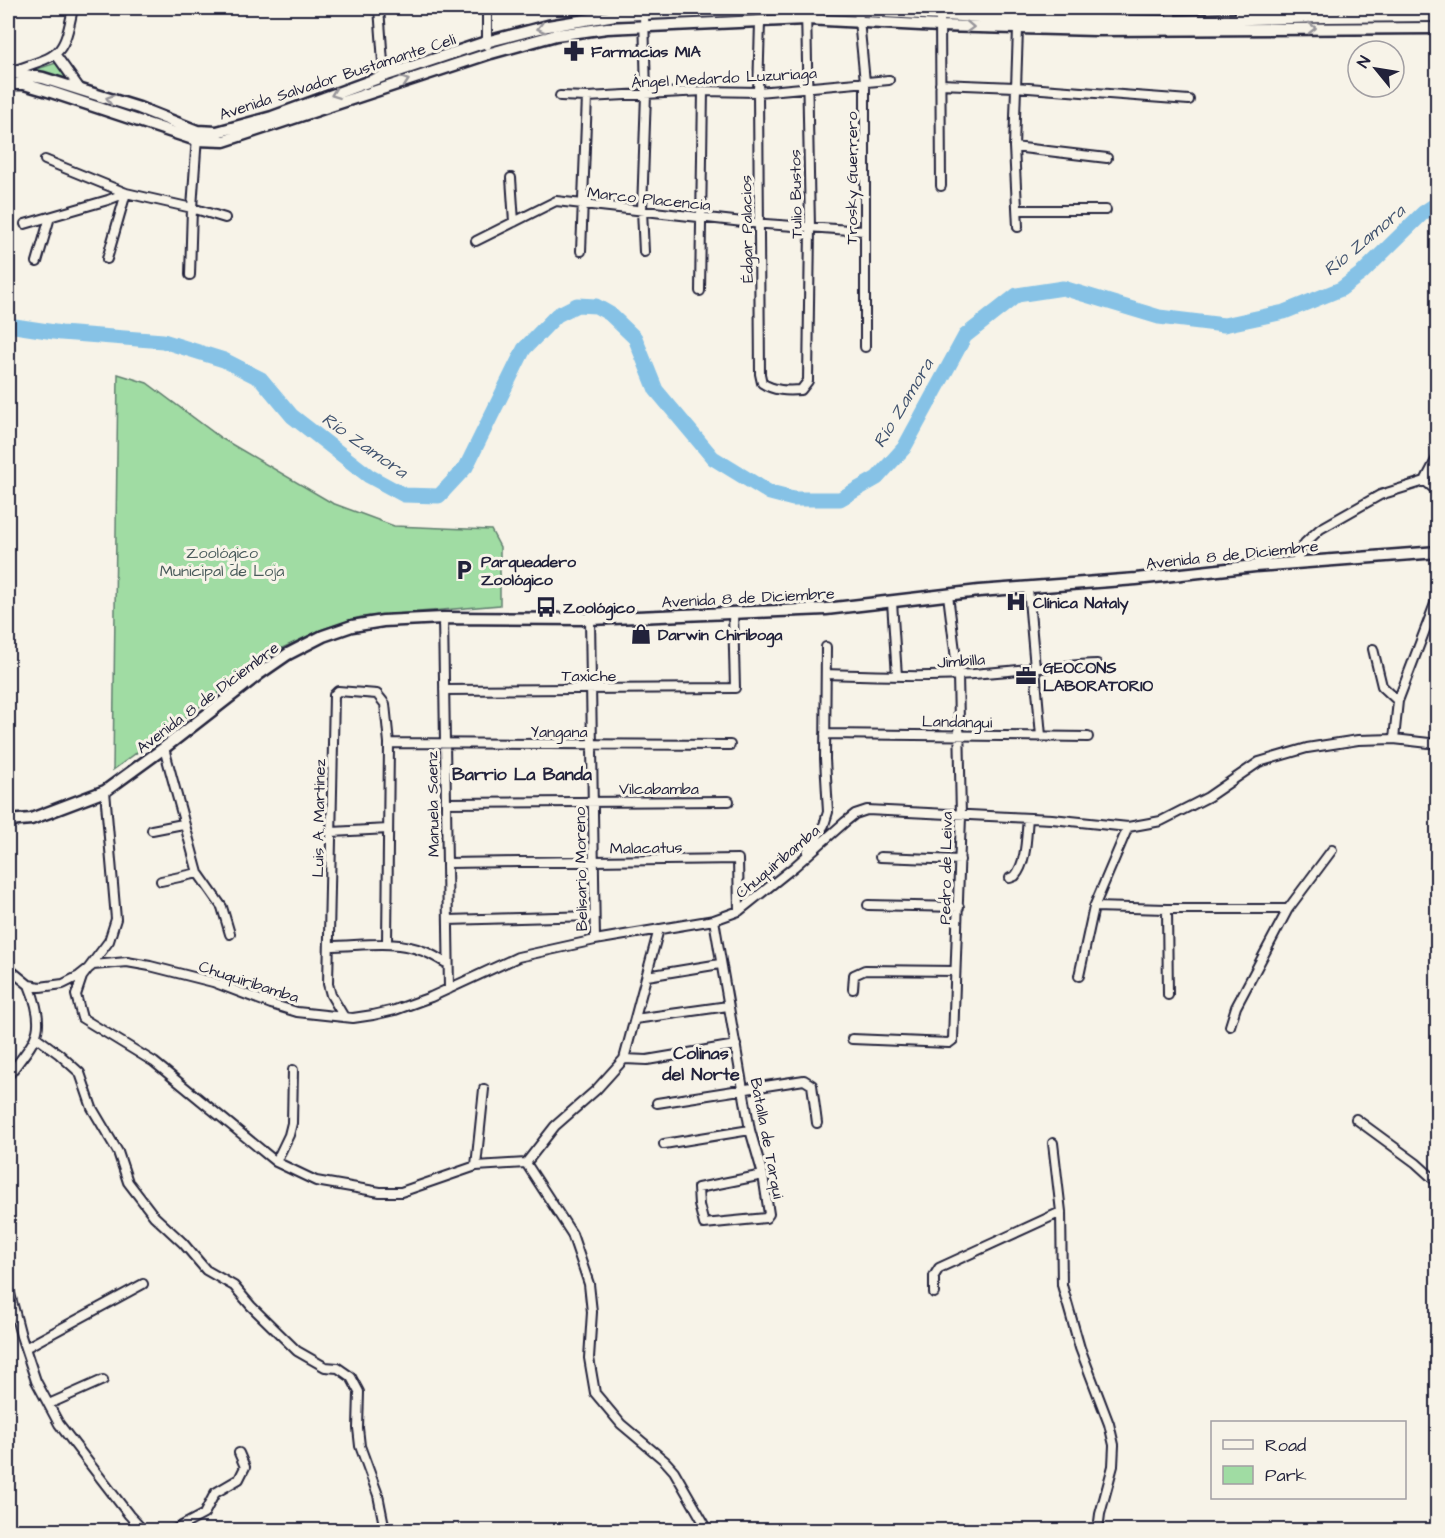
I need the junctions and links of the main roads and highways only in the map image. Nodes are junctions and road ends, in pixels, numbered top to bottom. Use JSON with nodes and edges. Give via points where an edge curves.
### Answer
{"nodes":[{"id":1,"x":895,"y":10,"type":"edge"},
{"id":2,"x":616,"y":11,"type":"edge"},
{"id":3,"x":984,"y":12,"type":"edge"},
{"id":4,"x":1311,"y":12,"type":"edge"},
{"id":5,"x":806,"y":13,"type":"edge"},
{"id":6,"x":1437,"y":16,"type":"edge"},
{"id":7,"x":1390,"y":17,"type":"edge"},
{"id":8,"x":940,"y":20,"type":"junction"},
{"id":9,"x":1240,"y":24,"type":"junction"},
{"id":10,"x":1096,"y":25,"type":"junction"},
{"id":11,"x":1437,"y":28,"type":"edge"},
{"id":12,"x":8,"y":77,"type":"edge"},
{"id":13,"x":139,"y":108,"type":"junction"},
{"id":14,"x":134,"y":121,"type":"junction"},
{"id":15,"x":197,"y":136,"type":"junction"},
{"id":16,"x":1437,"y":552,"type":"edge"},
{"id":17,"x":8,"y":821,"type":"edge"}],
"edges":[{"from":1,"to":5,"type":"main road","name":"Avenida Salvador Bustamante Celi"},
{"from":1,"to":8,"type":"main road","name":"Avenida Salvador Bustamante Celi"},
{"from":2,"to":5,"type":"main road","name":"Avenida Salvador Bustamante Celi"},
{"from":2,"to":15,"type":"main road","name":"Avenida Salvador Bustamante Celi","one_way":true,"via":[[486,42],[272,117]]},
{"from":3,"to":8,"type":"main road","name":"Avenida Salvador Bustamante Celi"},
{"from":3,"to":10,"type":"main road","name":"Avenida Salvador Bustamante Celi"},
{"from":4,"to":7,"type":"main road","name":"Avenida Salvador Bustamante Celi"},
{"from":4,"to":9,"type":"main road","name":"Avenida Salvador Bustamante Celi"},
{"from":5,"to":8,"type":"main road","name":"Avenida Salvador Bustamante Celi","via":[[858,22]]},
{"from":15,"to":5,"type":"main road","name":"Avenida Salvador Bustamante Celi","one_way":true,"via":[[224,141],[556,35],[616,27],[760,22]]},
{"from":6,"to":7,"type":"main road","name":"Avenida Salvador Bustamante Celi"},
{"from":9,"to":7,"type":"main road","name":"Avenida Salvador Bustamante Celi","one_way":true},
{"from":7,"to":11,"type":"main road","name":"Avenida Salvador Bustamante Celi"},
{"from":8,"to":10,"type":"main road","name":"Avenida Salvador Bustamante Celi","one_way":true,"via":[[1018,28]]},
{"from":9,"to":10,"type":"main road","name":"Avenida Salvador Bustamante Celi"},
{"from":9,"to":10,"type":"main road","name":"Avenida Salvador Bustamante Celi","via":[[1171,21]]},
{"from":13,"to":12,"type":"main road","name":"Avenida Salvador Bustamante Celi","one_way":true,"via":[[43,78]]},
{"from":12,"to":14,"type":"main road","name":"Avenida Salvador Bustamante Celi"},
{"from":13,"to":14,"type":"main road"},
{"from":13,"to":15,"type":"main road","name":"Avenida Salvador Bustamante Celi"},
{"from":14,"to":15,"type":"main road","name":"Avenida Salvador Bustamante Celi"},
{"from":16,"to":17,"type":"main road","name":"Avenida 8 de Diciembre","via":[[1296,562],[826,609],[590,619],[442,618],[352,626],[288,654],[105,790],[31,819]]}]}
